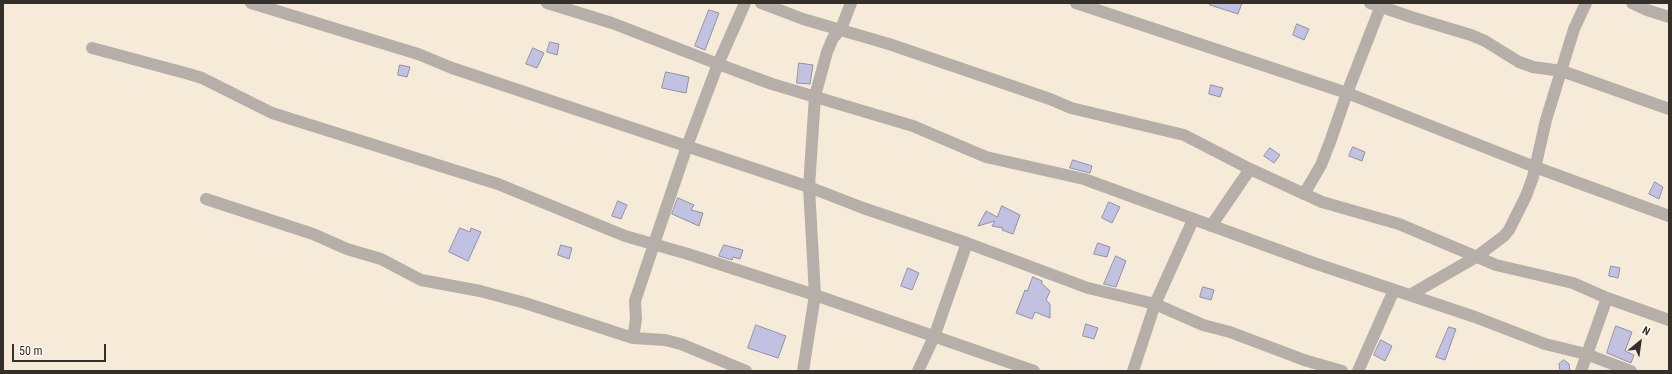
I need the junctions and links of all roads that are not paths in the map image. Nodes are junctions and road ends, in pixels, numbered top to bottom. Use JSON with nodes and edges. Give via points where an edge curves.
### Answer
{"nodes":[{"id":1,"x":251,"y":3,"type":"edge"},
{"id":2,"x":547,"y":3,"type":"edge"},
{"id":3,"x":744,"y":3,"type":"edge"},
{"id":4,"x":761,"y":3,"type":"edge"},
{"id":5,"x":851,"y":3,"type":"edge"},
{"id":6,"x":1076,"y":3,"type":"edge"},
{"id":7,"x":1586,"y":3,"type":"edge"},
{"id":8,"x":1632,"y":3,"type":"edge"},
{"id":9,"x":1378,"y":4,"type":"edge"},
{"id":10,"x":1669,"y":17,"type":"edge"},
{"id":11,"x":841,"y":29,"type":"junction"},
{"id":12,"x":92,"y":48,"type":"dead end"},
{"id":13,"x":718,"y":64,"type":"junction"},
{"id":14,"x":1562,"y":71,"type":"junction"},
{"id":15,"x":1347,"y":93,"type":"junction"},
{"id":16,"x":814,"y":96,"type":"junction"},
{"id":17,"x":1669,"y":109,"type":"edge"},
{"id":18,"x":687,"y":146,"type":"junction"},
{"id":19,"x":1535,"y":167,"type":"junction"},
{"id":20,"x":1250,"y":169,"type":"junction"},
{"id":21,"x":809,"y":187,"type":"junction"},
{"id":22,"x":1304,"y":194,"type":"junction"},
{"id":23,"x":206,"y":200,"type":"dead end"},
{"id":24,"x":1669,"y":216,"type":"edge"},
{"id":25,"x":1193,"y":220,"type":"junction"},
{"id":26,"x":1212,"y":226,"type":"junction"},
{"id":27,"x":654,"y":244,"type":"junction"},
{"id":28,"x":967,"y":244,"type":"junction"},
{"id":29,"x":1476,"y":256,"type":"junction"},
{"id":30,"x":1394,"y":290,"type":"junction"},
{"id":31,"x":814,"y":295,"type":"junction"},
{"id":32,"x":1410,"y":295,"type":"junction"},
{"id":33,"x":1607,"y":298,"type":"junction"},
{"id":34,"x":1155,"y":304,"type":"junction"},
{"id":35,"x":1669,"y":320,"type":"edge"},
{"id":36,"x":934,"y":337,"type":"junction"},
{"id":37,"x":632,"y":338,"type":"junction"},
{"id":38,"x":1586,"y":354,"type":"junction"},
{"id":39,"x":746,"y":371,"type":"edge"},
{"id":40,"x":803,"y":371,"type":"edge"},
{"id":41,"x":918,"y":371,"type":"edge"},
{"id":42,"x":1034,"y":371,"type":"edge"},
{"id":43,"x":1133,"y":371,"type":"edge"},
{"id":44,"x":1342,"y":371,"type":"edge"},
{"id":45,"x":1358,"y":371,"type":"edge"},
{"id":46,"x":1581,"y":371,"type":"edge"},
{"id":47,"x":1630,"y":371,"type":"edge"}],
"edges":[{"from":1,"to":18,"type":"street","via":[[418,54],[452,68]]},
{"from":2,"to":13,"type":"street","via":[[612,23]]},
{"from":3,"to":13,"type":"street"},
{"from":4,"to":11,"type":"street","via":[[802,19]]},
{"from":5,"to":11,"type":"street"},
{"from":6,"to":15,"type":"street"},
{"from":7,"to":14,"type":"street","via":[[1574,30]]},
{"from":8,"to":10,"type":"street"},
{"from":9,"to":14,"type":"street","via":[[1471,35],[1519,62]]},
{"from":9,"to":15,"type":"street"},
{"from":11,"to":16,"type":"street","via":[[830,45]]},
{"from":11,"to":20,"type":"street","via":[[1028,91],[1071,108],[1184,135]]},
{"from":12,"to":27,"type":"street","via":[[202,78],[272,113],[498,184],[626,236]]},
{"from":13,"to":16,"type":"street"},
{"from":13,"to":18,"type":"street"},
{"from":14,"to":17,"type":"street"},
{"from":14,"to":19,"type":"street","via":[[1546,120]]},
{"from":15,"to":19,"type":"street"},
{"from":15,"to":22,"type":"street","via":[[1321,165]]},
{"from":16,"to":21,"type":"street"},
{"from":16,"to":25,"type":"street","via":[[913,126],[986,157],[1084,179]]},
{"from":18,"to":21,"type":"street"},
{"from":18,"to":27,"type":"street"},
{"from":19,"to":24,"type":"street"},
{"from":19,"to":29,"type":"street","via":[[1526,196],[1508,230],[1504,236]]},
{"from":20,"to":22,"type":"street"},
{"from":20,"to":26,"type":"street"},
{"from":21,"to":28,"type":"street"},
{"from":21,"to":31,"type":"street"},
{"from":22,"to":29,"type":"street","via":[[1322,202],[1399,224]]},
{"from":23,"to":37,"type":"street","via":[[381,259],[421,280],[525,303]]},
{"from":25,"to":26,"type":"street"},
{"from":25,"to":34,"type":"street"},
{"from":26,"to":30,"type":"street"},
{"from":27,"to":31,"type":"street"},
{"from":27,"to":37,"type":"street","via":[[635,301],[636,319]]},
{"from":28,"to":34,"type":"street","via":[[1088,288]]},
{"from":28,"to":36,"type":"street"},
{"from":29,"to":32,"type":"street"},
{"from":29,"to":33,"type":"street","via":[[1509,269],[1573,284]]},
{"from":30,"to":32,"type":"street"},
{"from":30,"to":45,"type":"street"},
{"from":31,"to":36,"type":"street"},
{"from":31,"to":40,"type":"street"},
{"from":32,"to":38,"type":"street","via":[[1545,344]]},
{"from":33,"to":35,"type":"street"},
{"from":33,"to":38,"type":"street"},
{"from":34,"to":43,"type":"street"},
{"from":34,"to":44,"type":"street","via":[[1208,326]]},
{"from":36,"to":41,"type":"street"},
{"from":36,"to":42,"type":"street"},
{"from":37,"to":39,"type":"street","via":[[665,340],[681,344]]},
{"from":38,"to":46,"type":"street"},
{"from":38,"to":47,"type":"street"}]}
